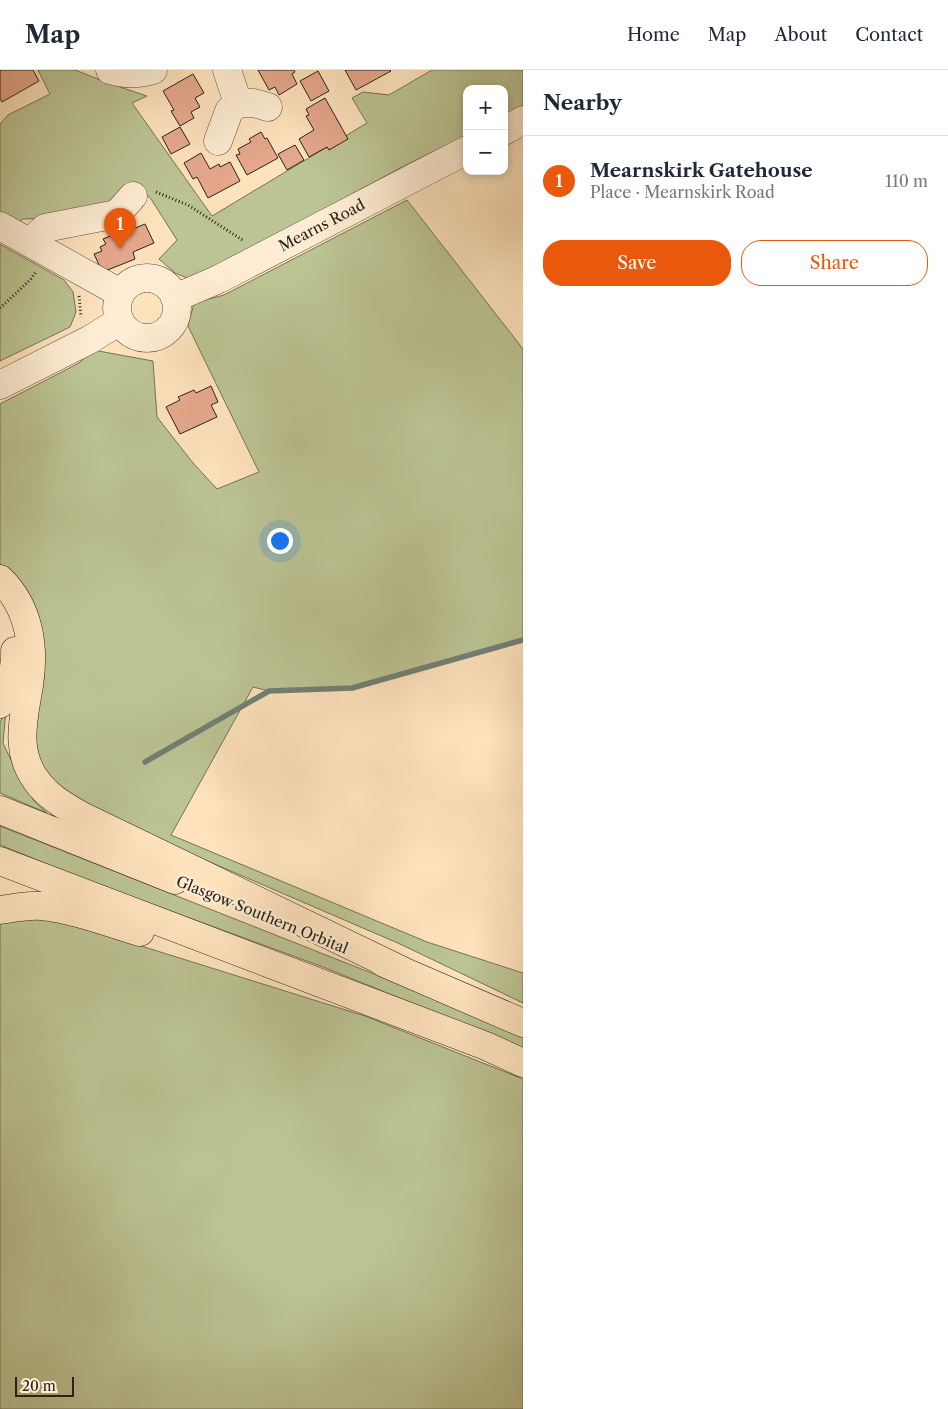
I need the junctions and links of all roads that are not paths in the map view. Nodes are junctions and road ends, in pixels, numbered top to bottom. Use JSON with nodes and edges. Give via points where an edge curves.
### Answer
{"nodes":[{"id":1,"x":110,"y":70,"type":"edge"},
{"id":2,"x":153,"y":70,"type":"edge"},
{"id":3,"x":228,"y":70,"type":"edge"},
{"id":4,"x":238,"y":103,"type":"junction"},
{"id":5,"x":268,"y":107,"type":"dead end"},
{"id":6,"x":523,"y":120,"type":"edge"},
{"id":7,"x":506,"y":130,"type":"edge"},
{"id":8,"x":218,"y":141,"type":"dead end"},
{"id":9,"x":463,"y":152,"type":"edge"},
{"id":10,"x":133,"y":196,"type":"dead end"},
{"id":11,"x":0,"y":226,"type":"edge"},
{"id":12,"x":40,"y":248,"type":"junction"},
{"id":13,"x":120,"y":293,"type":"junction"},
{"id":14,"x":175,"y":298,"type":"junction"},
{"id":15,"x":120,"y":321,"type":"junction"},
{"id":16,"x":0,"y":385,"type":"edge"},
{"id":17,"x":0,"y":579,"type":"edge"},
{"id":18,"x":0,"y":603,"type":"edge"},
{"id":19,"x":0,"y":704,"type":"edge"},
{"id":20,"x":0,"y":810,"type":"edge"},
{"id":21,"x":0,"y":861,"type":"edge"},
{"id":22,"x":0,"y":910,"type":"edge"},
{"id":23,"x":401,"y":970,"type":"junction"},
{"id":24,"x":322,"y":983,"type":"junction"},
{"id":25,"x":523,"y":1023,"type":"edge"},
{"id":26,"x":523,"y":1063,"type":"edge"}],
"edges":[{"from":1,"to":2,"type":"street","via":[[123,74]]},
{"from":3,"to":4,"type":"street"},
{"from":4,"to":5,"type":"street"},
{"from":4,"to":8,"type":"street","via":[[229,110]]},
{"from":6,"to":7,"type":"street"},
{"from":9,"to":14,"type":"street","name":"Mearns Road"},
{"from":10,"to":12,"type":"street","via":[[117,214],[45,228]]},
{"from":11,"to":12,"type":"street"},
{"from":12,"to":13,"type":"street"},
{"from":13,"to":14,"type":"street","via":[[128,284],[147,278],[165,284]]},
{"from":13,"to":15,"type":"street","via":[[117,310]]},
{"from":14,"to":15,"type":"street","via":[[174,320],[160,335],[140,337],[123,327]]},
{"from":15,"to":16,"type":"street"},
{"from":17,"to":23,"type":"highway","via":[[16,600],[30,633],[31,665],[21,725],[22,742],[29,769],[46,792],[80,815]]},
{"from":18,"to":19,"type":"highway","via":[[12,627],[16,656],[14,672]]},
{"from":20,"to":23,"type":"highway","name":"Glasgow Southern Orbital"},
{"from":21,"to":24,"type":"highway"},
{"from":22,"to":24,"type":"highway","via":[[42,906],[63,910]]},
{"from":23,"to":25,"type":"highway","name":"Glasgow Southern Orbital"},
{"from":24,"to":26,"type":"highway"}]}
